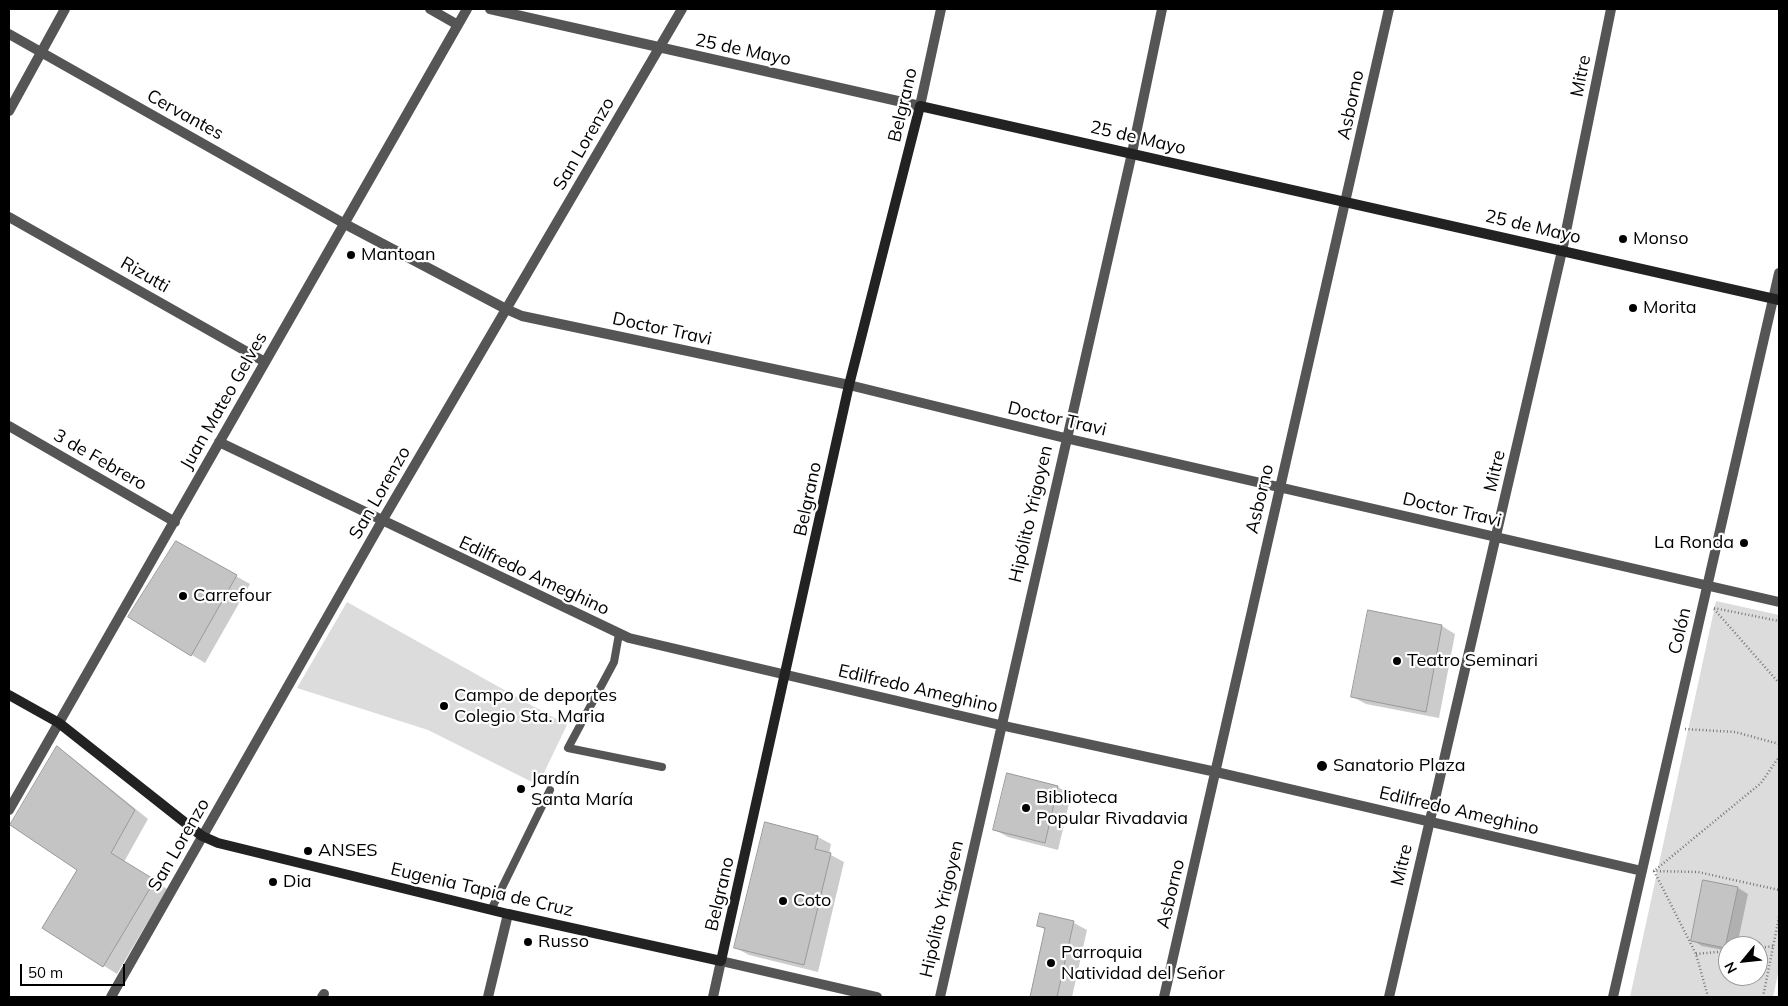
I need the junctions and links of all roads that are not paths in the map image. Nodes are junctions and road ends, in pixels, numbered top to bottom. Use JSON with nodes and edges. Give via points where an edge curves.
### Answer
{"nodes":[{"id":1,"x":65,"y":9,"type":"edge"},
{"id":2,"x":430,"y":9,"type":"edge"},
{"id":3,"x":467,"y":9,"type":"edge"},
{"id":4,"x":490,"y":9,"type":"edge"},
{"id":5,"x":682,"y":9,"type":"edge"},
{"id":6,"x":941,"y":9,"type":"edge"},
{"id":7,"x":1162,"y":9,"type":"edge"},
{"id":8,"x":1389,"y":9,"type":"edge"},
{"id":9,"x":1611,"y":9,"type":"edge"},
{"id":10,"x":458,"y":25,"type":"junction"},
{"id":11,"x":9,"y":34,"type":"edge"},
{"id":12,"x":659,"y":48,"type":"junction"},
{"id":13,"x":40,"y":52,"type":"junction"},
{"id":14,"x":920,"y":106,"type":"junction"},
{"id":15,"x":9,"y":111,"type":"edge"},
{"id":16,"x":1132,"y":153,"type":"junction"},
{"id":17,"x":1347,"y":201,"type":"junction"},
{"id":18,"x":9,"y":217,"type":"edge"},
{"id":19,"x":345,"y":224,"type":"junction"},
{"id":20,"x":1562,"y":251,"type":"junction"},
{"id":21,"x":1779,"y":273,"type":"edge"},
{"id":22,"x":1776,"y":299,"type":"edge"},
{"id":23,"x":506,"y":309,"type":"junction"},
{"id":24,"x":265,"y":362,"type":"junction"},
{"id":25,"x":849,"y":385,"type":"junction"},
{"id":26,"x":9,"y":426,"type":"edge"},
{"id":27,"x":1065,"y":438,"type":"junction"},
{"id":28,"x":219,"y":442,"type":"junction"},
{"id":29,"x":1279,"y":487,"type":"junction"},
{"id":30,"x":382,"y":521,"type":"junction"},
{"id":31,"x":175,"y":522,"type":"junction"},
{"id":32,"x":1496,"y":537,"type":"junction"},
{"id":33,"x":1706,"y":586,"type":"junction"},
{"id":34,"x":1779,"y":602,"type":"edge"},
{"id":35,"x":619,"y":634,"type":"junction"},
{"id":36,"x":786,"y":674,"type":"junction"},
{"id":37,"x":9,"y":695,"type":"edge"},
{"id":38,"x":59,"y":723,"type":"junction"},
{"id":39,"x":1000,"y":725,"type":"junction"},
{"id":40,"x":662,"y":767,"type":"dead end"},
{"id":41,"x":1216,"y":772,"type":"junction"},
{"id":42,"x":550,"y":790,"type":"dead end"},
{"id":43,"x":9,"y":810,"type":"edge"},
{"id":44,"x":1428,"y":821,"type":"junction"},
{"id":45,"x":202,"y":836,"type":"junction"},
{"id":46,"x":1642,"y":871,"type":"junction"},
{"id":47,"x":491,"y":910,"type":"junction"},
{"id":48,"x":508,"y":914,"type":"junction"},
{"id":49,"x":721,"y":961,"type":"junction"},
{"id":50,"x":112,"y":997,"type":"edge"},
{"id":51,"x":488,"y":997,"type":"edge"},
{"id":52,"x":713,"y":997,"type":"edge"},
{"id":53,"x":876,"y":997,"type":"edge"},
{"id":54,"x":940,"y":997,"type":"edge"},
{"id":55,"x":1164,"y":997,"type":"edge"},
{"id":56,"x":1389,"y":997,"type":"edge"},
{"id":57,"x":1613,"y":997,"type":"edge"}],
"edges":[{"from":1,"to":13,"type":"street"},
{"from":2,"to":10,"type":"street"},
{"from":3,"to":10,"type":"street","name":"Juan Mateo Gelves"},
{"from":4,"to":12,"type":"street","name":"25 de Mayo"},
{"from":5,"to":12,"type":"street","name":"San Lorenzo"},
{"from":6,"to":14,"type":"street","name":"Belgrano"},
{"from":7,"to":16,"type":"street","name":"Hipólito Yrigoyen"},
{"from":8,"to":17,"type":"street","name":"Asborno"},
{"from":9,"to":20,"type":"street","name":"Mitre"},
{"from":10,"to":19,"type":"street","name":"Juan Mateo Gelves"},
{"from":11,"to":13,"type":"street","name":"Cervantes"},
{"from":12,"to":14,"type":"street","name":"25 de Mayo"},
{"from":12,"to":23,"type":"street","name":"San Lorenzo"},
{"from":13,"to":15,"type":"street"},
{"from":13,"to":19,"type":"street","name":"Cervantes"},
{"from":14,"to":16,"type":"main road","name":"25 de Mayo"},
{"from":14,"to":25,"type":"main road","name":"Belgrano"},
{"from":16,"to":17,"type":"main road","name":"25 de Mayo"},
{"from":16,"to":27,"type":"street","name":"Hipólito Yrigoyen"},
{"from":17,"to":20,"type":"main road","name":"25 de Mayo"},
{"from":17,"to":29,"type":"street","name":"Asborno"},
{"from":18,"to":24,"type":"street","name":"Rizutti"},
{"from":19,"to":23,"type":"street","name":"Doctor Travi"},
{"from":19,"to":24,"type":"street","name":"Juan Mateo Gelves"},
{"from":20,"to":22,"type":"main road","name":"25 de Mayo"},
{"from":20,"to":32,"type":"street","name":"Mitre"},
{"from":21,"to":22,"type":"street","name":"Colón"},
{"from":22,"to":33,"type":"street","name":"Colón"},
{"from":23,"to":25,"type":"street","name":"Doctor Travi","via":[[532,318]]},
{"from":23,"to":30,"type":"street","name":"San Lorenzo"},
{"from":24,"to":28,"type":"street","name":"Juan Mateo Gelves"},
{"from":25,"to":27,"type":"street","name":"Doctor Travi"},
{"from":25,"to":36,"type":"main road","name":"Belgrano"},
{"from":26,"to":31,"type":"street","name":"3 de Febrero"},
{"from":27,"to":29,"type":"street","name":"Doctor Travi"},
{"from":27,"to":39,"type":"street","name":"Hipólito Yrigoyen"},
{"from":28,"to":30,"type":"street","name":"Edilfredo Ameghino"},
{"from":28,"to":31,"type":"street","name":"Juan Mateo Gelves"},
{"from":29,"to":32,"type":"street","name":"Doctor Travi"},
{"from":29,"to":41,"type":"street","name":"Asborno"},
{"from":30,"to":35,"type":"street","name":"Edilfredo Ameghino"},
{"from":30,"to":45,"type":"street","name":"San Lorenzo"},
{"from":31,"to":38,"type":"street","name":"Juan Mateo Gelves"},
{"from":32,"to":33,"type":"street","name":"Doctor Travi"},
{"from":32,"to":44,"type":"street","name":"Mitre"},
{"from":33,"to":34,"type":"street","name":"Doctor Travi"},
{"from":33,"to":46,"type":"street","name":"Colón"},
{"from":35,"to":36,"type":"street","name":"Edilfredo Ameghino"},
{"from":35,"to":40,"type":"lane","via":[[614,662],[568,748]]},
{"from":36,"to":39,"type":"street","name":"Edilfredo Ameghino"},
{"from":36,"to":49,"type":"main road","name":"Belgrano"},
{"from":37,"to":38,"type":"main road","name":"Eugenia Tapia de Cruz"},
{"from":38,"to":43,"type":"street","name":"Juan Mateo Gelves"},
{"from":38,"to":45,"type":"main road","name":"Eugenia Tapia de Cruz"},
{"from":39,"to":41,"type":"street","name":"Edilfredo Ameghino"},
{"from":39,"to":54,"type":"street","name":"Hipólito Yrigoyen"},
{"from":41,"to":44,"type":"street","name":"Edilfredo Ameghino"},
{"from":41,"to":55,"type":"street","name":"Asborno"},
{"from":42,"to":47,"type":"lane"},
{"from":44,"to":46,"type":"street","name":"Edilfredo Ameghino"},
{"from":44,"to":56,"type":"street","name":"Mitre"},
{"from":45,"to":47,"type":"main road","name":"Eugenia Tapia de Cruz","via":[[218,844]]},
{"from":45,"to":50,"type":"street","name":"San Lorenzo"},
{"from":46,"to":57,"type":"street","name":"Colón"},
{"from":47,"to":48,"type":"main road","name":"Eugenia Tapia de Cruz"},
{"from":48,"to":49,"type":"main road","name":"Eugenia Tapia de Cruz"},
{"from":48,"to":51,"type":"street"},
{"from":49,"to":52,"type":"street","name":"Belgrano"},
{"from":49,"to":53,"type":"street","name":"Eugenia Tapia de Cruz"}]}
